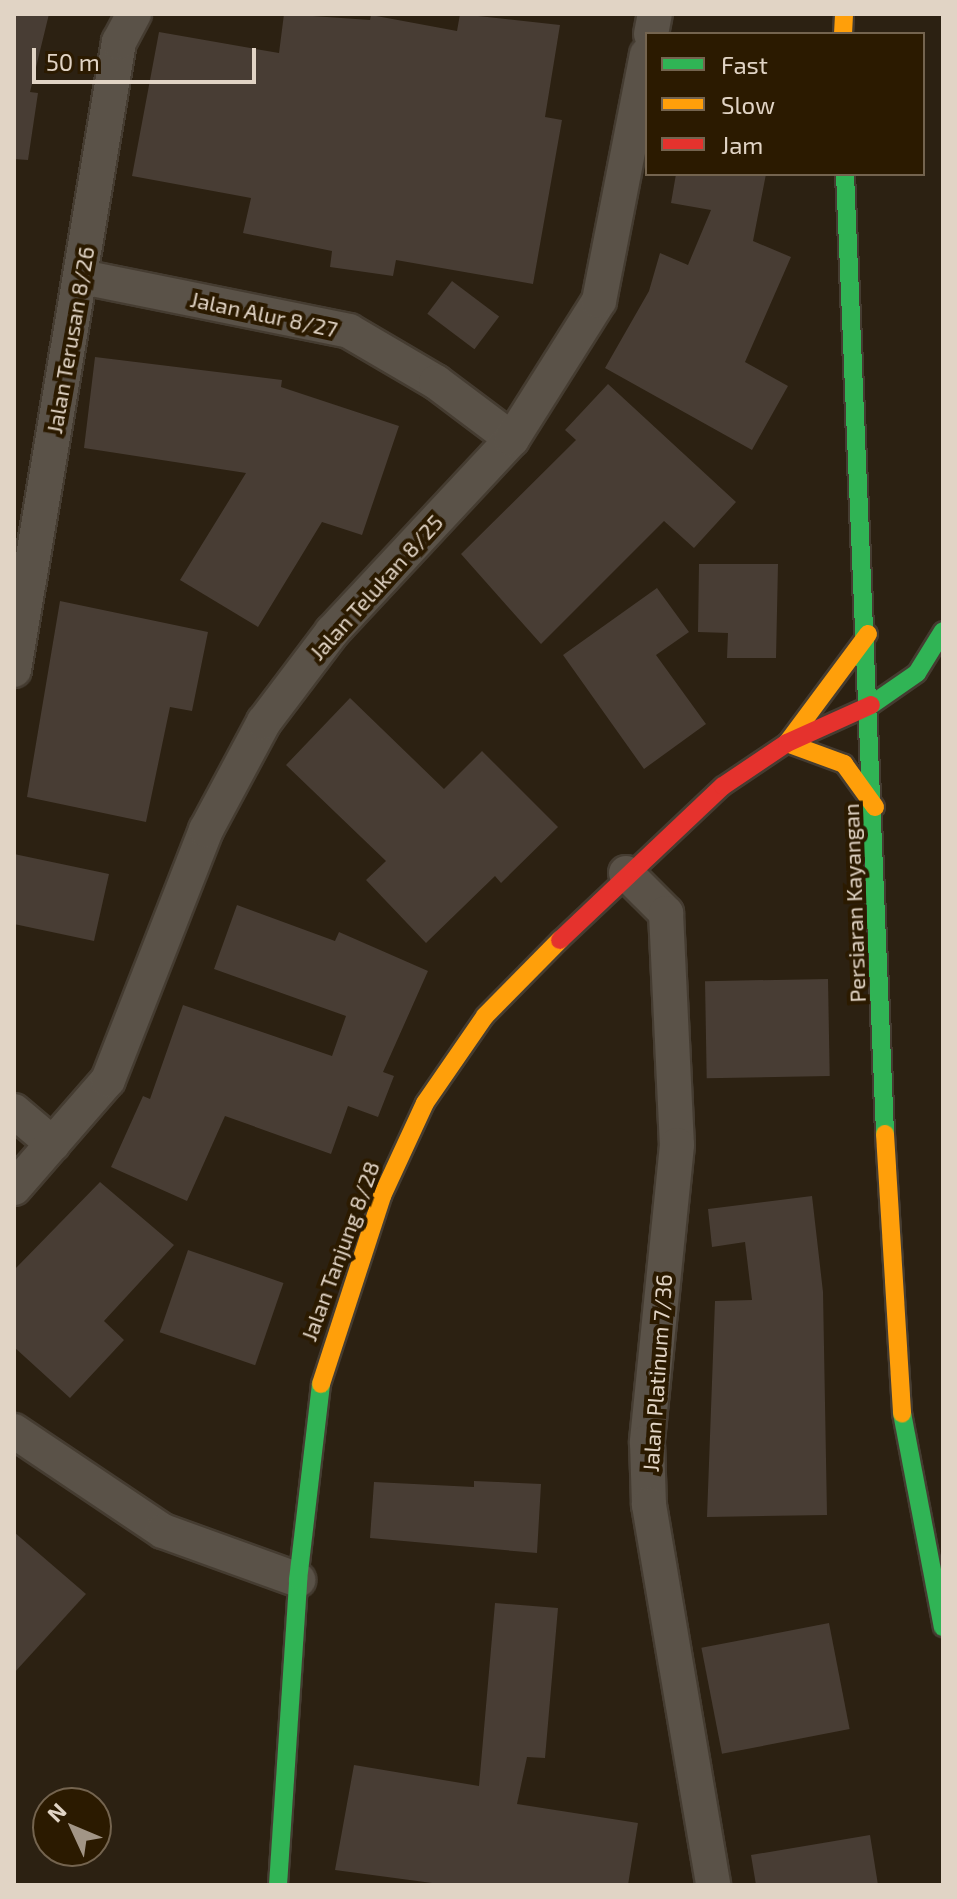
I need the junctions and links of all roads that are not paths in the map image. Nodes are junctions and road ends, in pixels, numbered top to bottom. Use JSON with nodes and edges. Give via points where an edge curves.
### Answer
{"nodes":[{"id":1,"x":134,"y":14,"type":"edge"},
{"id":2,"x":645,"y":65,"type":"edge"},
{"id":3,"x":845,"y":176,"type":"edge"},
{"id":4,"x":82,"y":277,"type":"junction"},
{"id":5,"x":512,"y":439,"type":"junction"},
{"id":6,"x":943,"y":631,"type":"edge"},
{"id":7,"x":868,"y":634,"type":"junction"},
{"id":8,"x":14,"y":670,"type":"edge"},
{"id":9,"x":871,"y":705,"type":"junction"},
{"id":10,"x":787,"y":743,"type":"junction"},
{"id":11,"x":875,"y":807,"type":"junction"},
{"id":12,"x":626,"y":873,"type":"junction"},
{"id":13,"x":14,"y":1111,"type":"edge"},
{"id":14,"x":53,"y":1144,"type":"junction"},
{"id":15,"x":14,"y":1188,"type":"edge"},
{"id":16,"x":14,"y":1431,"type":"edge"},
{"id":17,"x":298,"y":1580,"type":"junction"},
{"id":18,"x":943,"y":1627,"type":"edge"},
{"id":19,"x":278,"y":1885,"type":"edge"},
{"id":20,"x":713,"y":1885,"type":"edge"}],
"edges":[{"from":1,"to":4,"type":"street","name":"Jalan Terusan 8/26","via":[[119,42]]},
{"from":2,"to":5,"type":"street","name":"Jalan Telukan 8/25","via":[[599,301]]},
{"from":3,"to":7,"type":"main road","name":"Persiaran Kayangan"},
{"from":4,"to":5,"type":"street","name":"Jalan Alur 8/27","via":[[349,331],[436,382]]},
{"from":4,"to":8,"type":"street","name":"Jalan Terusan 8/26"},
{"from":5,"to":14,"type":"street","name":"Jalan Telukan 8/25","via":[[332,632],[264,722],[206,830],[108,1080]]},
{"from":6,"to":9,"type":"main road","via":[[917,673]]},
{"from":7,"to":9,"type":"main road","name":"Persiaran Kayangan"},
{"from":7,"to":10,"type":"main road"},
{"from":9,"to":10,"type":"main road"},
{"from":9,"to":11,"type":"main road","name":"Persiaran Kayangan"},
{"from":10,"to":11,"type":"main road","via":[[844,764]]},
{"from":10,"to":12,"type":"main road","name":"Jalan Tanjung 8/28","via":[[723,786]]},
{"from":11,"to":18,"type":"main road","name":"Persiaran Kayangan","via":[[893,1329],[905,1445]]},
{"from":12,"to":17,"type":"main road","name":"Jalan Tanjung 8/28","via":[[485,1016],[425,1103],[382,1196],[323,1369]]},
{"from":12,"to":20,"type":"street","name":"Jalan Platinum 7/36","via":[[666,913],[677,1145],[647,1442],[649,1505]]},
{"from":13,"to":14,"type":"street"},
{"from":14,"to":15,"type":"street","name":"Jalan Telukan 8/25"},
{"from":16,"to":17,"type":"street","via":[[163,1531]]},
{"from":17,"to":19,"type":"main road","name":"Jalan Tanjung 8/28"}]}
